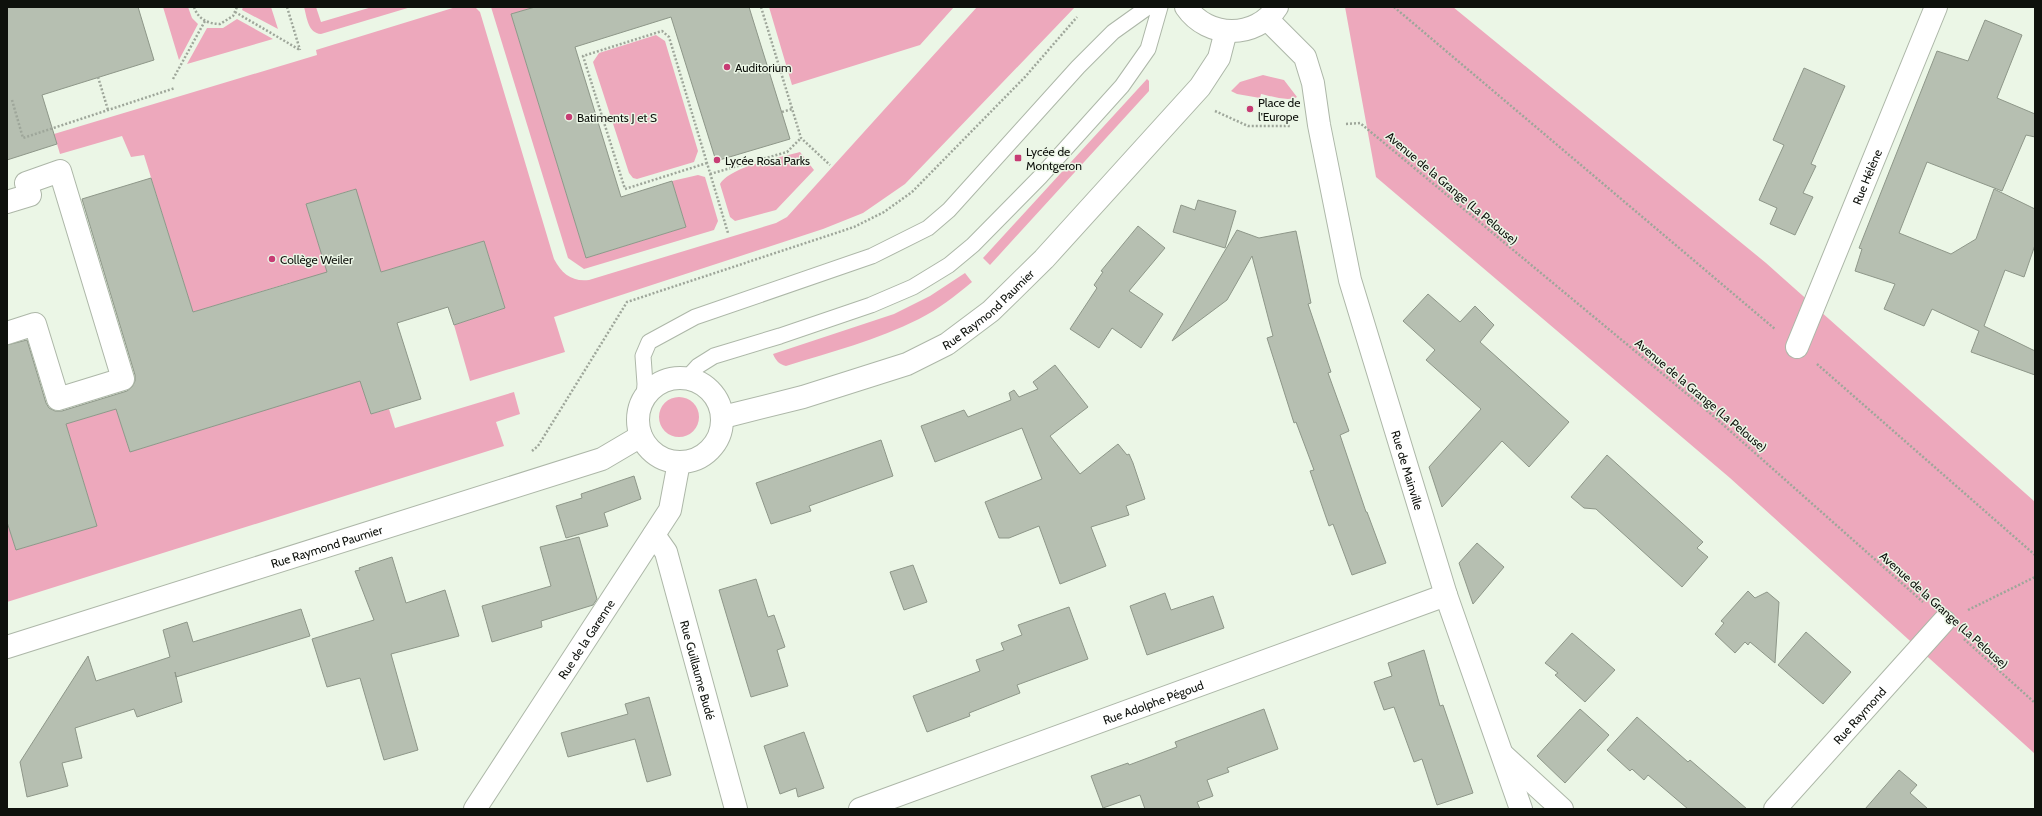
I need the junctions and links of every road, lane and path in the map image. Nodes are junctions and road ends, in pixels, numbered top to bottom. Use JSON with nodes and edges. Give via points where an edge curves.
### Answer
{"nodes":[{"id":1,"x":194,"y":7,"type":"edge"},
{"id":2,"x":237,"y":7,"type":"edge"},
{"id":3,"x":287,"y":7,"type":"edge"},
{"id":4,"x":762,"y":7,"type":"edge"},
{"id":5,"x":1148,"y":7,"type":"edge"},
{"id":6,"x":1160,"y":7,"type":"edge"},
{"id":7,"x":1186,"y":7,"type":"edge"},
{"id":8,"x":1394,"y":7,"type":"edge"},
{"id":9,"x":1936,"y":7,"type":"edge"},
{"id":10,"x":235,"y":12,"type":"junction"},
{"id":11,"x":1272,"y":13,"type":"edge"},
{"id":12,"x":1077,"y":17,"type":"dead end"},
{"id":13,"x":205,"y":21,"type":"junction"},
{"id":14,"x":1226,"y":31,"type":"junction"},
{"id":15,"x":98,"y":78,"type":"dead end"},
{"id":16,"x":173,"y":79,"type":"dead end"},
{"id":17,"x":175,"y":88,"type":"dead end"},
{"id":18,"x":12,"y":100,"type":"dead end"},
{"id":19,"x":792,"y":109,"type":"junction"},
{"id":20,"x":108,"y":110,"type":"junction"},
{"id":21,"x":782,"y":112,"type":"dead end"},
{"id":22,"x":1209,"y":112,"type":"dead end"},
{"id":23,"x":1343,"y":124,"type":"dead end"},
{"id":24,"x":1319,"y":125,"type":"junction"},
{"id":25,"x":801,"y":138,"type":"junction"},
{"id":26,"x":707,"y":163,"type":"junction"},
{"id":27,"x":830,"y":165,"type":"dead end"},
{"id":28,"x":710,"y":174,"type":"junction"},
{"id":29,"x":7,"y":202,"type":"edge"},
{"id":30,"x":728,"y":233,"type":"dead end"},
{"id":31,"x":7,"y":333,"type":"edge"},
{"id":32,"x":1797,"y":347,"type":"junction"},
{"id":33,"x":688,"y":377,"type":"junction"},
{"id":34,"x":644,"y":398,"type":"junction"},
{"id":35,"x":724,"y":417,"type":"junction"},
{"id":36,"x":641,"y":436,"type":"junction"},
{"id":37,"x":527,"y":454,"type":"dead end"},
{"id":38,"x":679,"y":462,"type":"junction"},
{"id":39,"x":654,"y":535,"type":"junction"},
{"id":40,"x":2035,"y":555,"type":"edge"},
{"id":41,"x":2035,"y":577,"type":"edge"},
{"id":42,"x":1446,"y":596,"type":"junction"},
{"id":43,"x":1944,"y":621,"type":"junction"},
{"id":44,"x":7,"y":647,"type":"edge"},
{"id":45,"x":2035,"y":702,"type":"edge"},
{"id":46,"x":1502,"y":754,"type":"junction"},
{"id":47,"x":475,"y":809,"type":"edge"},
{"id":48,"x":736,"y":809,"type":"edge"},
{"id":49,"x":860,"y":809,"type":"edge"},
{"id":50,"x":1521,"y":809,"type":"edge"},
{"id":51,"x":1562,"y":809,"type":"edge"},
{"id":52,"x":1775,"y":809,"type":"edge"}],
"edges":[{"from":1,"to":13,"type":"path"},
{"from":2,"to":10,"type":"path"},
{"from":3,"to":10,"type":"path","via":[[300,50]]},
{"from":4,"to":19,"type":"path"},
{"from":5,"to":34,"type":"lane","via":[[1113,32],[1078,67],[949,210],[928,228],[872,256],[695,317],[649,342],[643,356]]},
{"from":6,"to":33,"type":"lane","via":[[1148,49],[1122,86],[1040,177],[973,245],[949,265],[913,287],[871,305],[714,356],[698,366]]},
{"from":7,"to":14,"type":"street","via":[[1198,20],[1211,28]]},
{"from":8,"to":32,"type":"path"},
{"from":9,"to":32,"type":"street","name":"Rue Hélène"},
{"from":10,"to":13,"type":"path","via":[[227,21],[220,24]]},
{"from":11,"to":14,"type":"street","via":[[1255,26],[1241,31]]},
{"from":11,"to":24,"type":"street","via":[[1305,57],[1313,83]]},
{"from":12,"to":37,"type":"path","via":[[1024,77],[912,192],[884,212],[854,228],[627,302],[538,446]]},
{"from":13,"to":16,"type":"path"},
{"from":14,"to":35,"type":"street","name":"Rue Raymond Paumier","via":[[1219,58],[1200,87],[1044,259],[991,311],[947,344],[907,364],[803,397]]},
{"from":15,"to":20,"type":"path"},
{"from":17,"to":20,"type":"path"},
{"from":18,"to":20,"type":"path","via":[[23,138]]},
{"from":19,"to":21,"type":"path"},
{"from":19,"to":25,"type":"path"},
{"from":22,"to":24,"type":"path","via":[[1214,110],[1248,126]]},
{"from":23,"to":43,"type":"path","name":"Avenue de la Grange (La Pelouse)","via":[[1360,123],[1687,394]]},
{"from":24,"to":42,"type":"street","name":"Rue de Mainville","via":[[1350,280]]},
{"from":25,"to":27,"type":"path"},
{"from":25,"to":28,"type":"path","via":[[787,152]]},
{"from":26,"to":26,"type":"path","via":[[669,37],[662,31],[584,56],[625,189]]},
{"from":26,"to":28,"type":"path"},
{"from":28,"to":30,"type":"path"},
{"from":29,"to":31,"type":"street","via":[[30,195],[26,183],[60,171],[123,379],[58,399],[35,324]]},
{"from":32,"to":40,"type":"path"},
{"from":33,"to":34,"type":"street","via":[[675,377],[658,383]]},
{"from":33,"to":35,"type":"street","via":[[702,382],[716,396]]},
{"from":34,"to":36,"type":"street","via":[[638,414]]},
{"from":35,"to":38,"type":"street","via":[[717,442],[709,452],[692,461]]},
{"from":36,"to":38,"type":"street","via":[[655,455]]},
{"from":36,"to":44,"type":"street","name":"Rue Raymond Paumier","via":[[602,459]]},
{"from":38,"to":39,"type":"street","name":"Rue de la Garenne","via":[[670,510]]},
{"from":39,"to":47,"type":"street","name":"Rue de la Garenne"},
{"from":39,"to":48,"type":"street","name":"Rue Guillaume Budé","via":[[666,552]]},
{"from":41,"to":43,"type":"path"},
{"from":42,"to":46,"type":"street","name":"Rue de Mainville"},
{"from":42,"to":49,"type":"street","name":"Rue Adolphe Pégoud"},
{"from":43,"to":45,"type":"path","name":"Avenue de la Grange (La Pelouse)"},
{"from":43,"to":52,"type":"street","name":"Rue Raymond"},
{"from":46,"to":50,"type":"street","name":"Rue de Mainville"},
{"from":46,"to":51,"type":"street"}]}
